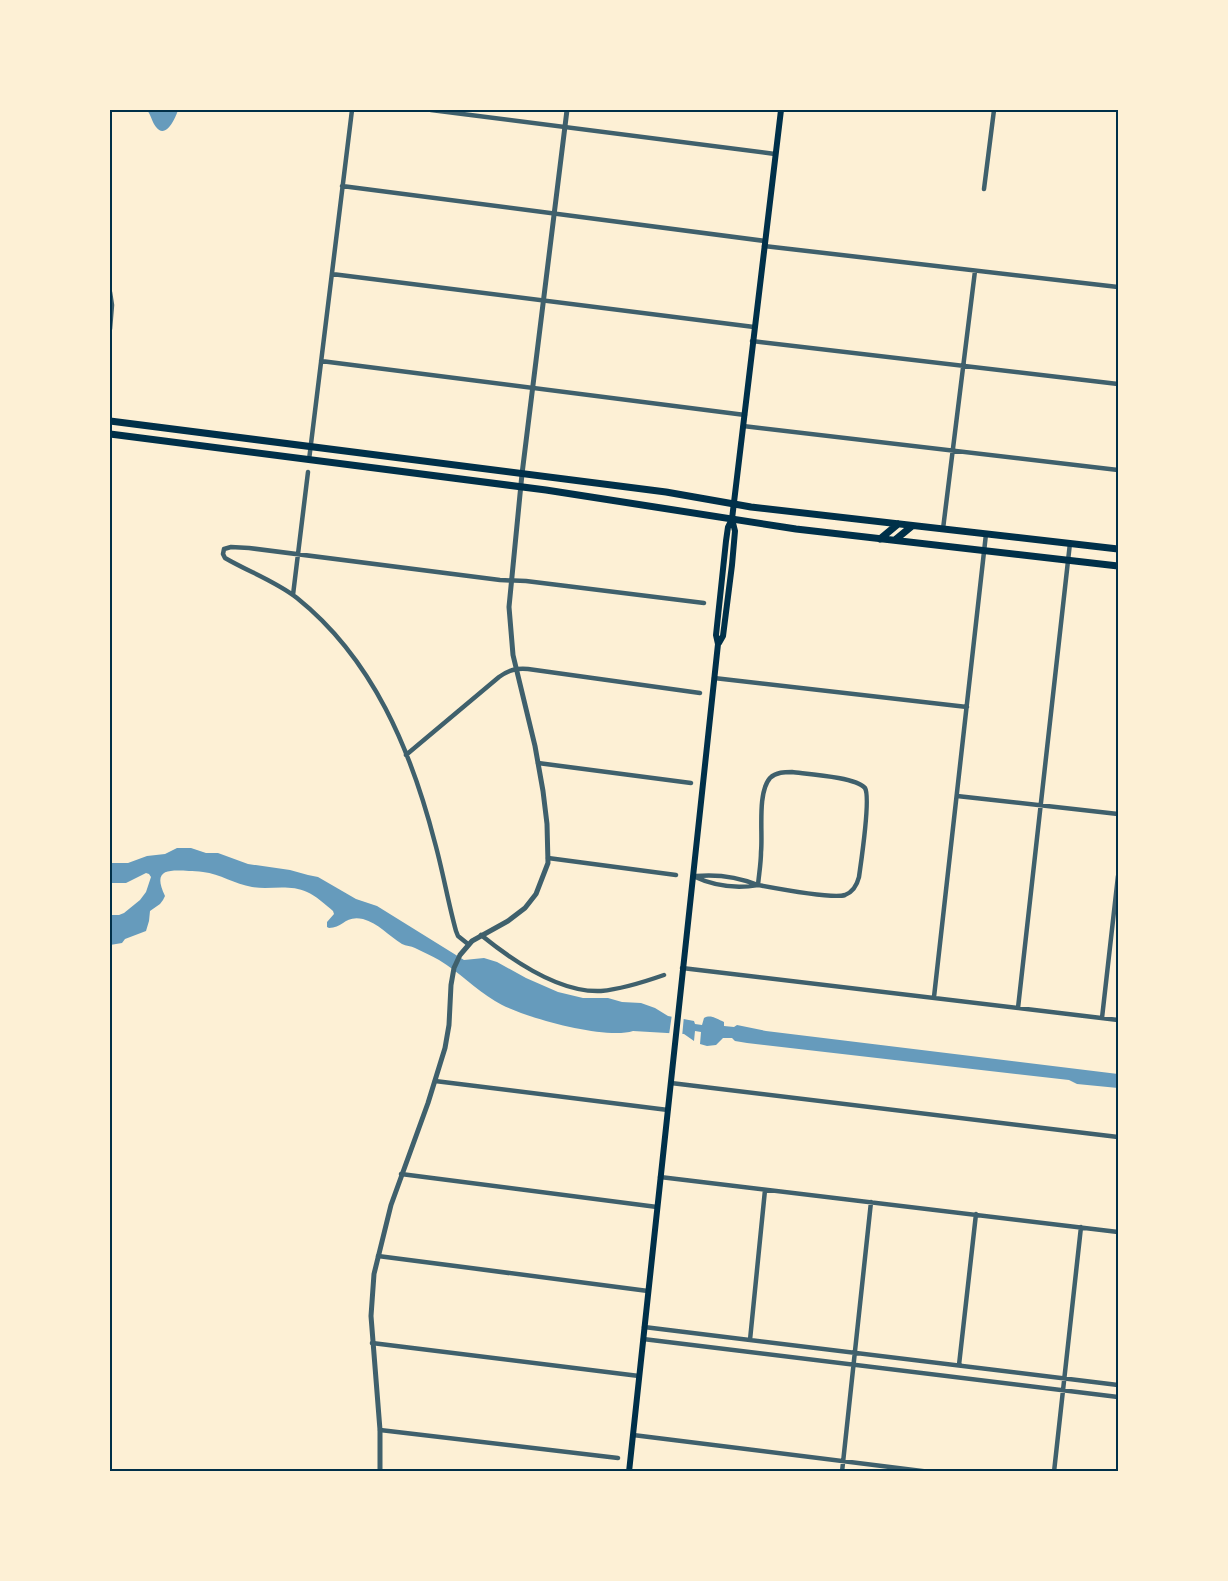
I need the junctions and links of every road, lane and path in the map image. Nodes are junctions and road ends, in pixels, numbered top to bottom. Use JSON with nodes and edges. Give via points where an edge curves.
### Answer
{"nodes":[{"id":1,"x":352,"y":110,"type":"edge"},
{"id":2,"x":431,"y":110,"type":"edge"},
{"id":3,"x":567,"y":110,"type":"edge"},
{"id":4,"x":781,"y":110,"type":"edge"},
{"id":5,"x":994,"y":110,"type":"edge"},
{"id":6,"x":565,"y":127,"type":"junction"},
{"id":7,"x":775,"y":154,"type":"junction"},
{"id":8,"x":342,"y":186,"type":"junction"},
{"id":9,"x":984,"y":189,"type":"dead end"},
{"id":10,"x":554,"y":213,"type":"junction"},
{"id":11,"x":764,"y":243,"type":"junction"},
{"id":12,"x":975,"y":271,"type":"junction"},
{"id":13,"x":332,"y":274,"type":"junction"},
{"id":14,"x":1119,"y":287,"type":"edge"},
{"id":15,"x":110,"y":292,"type":"edge"},
{"id":16,"x":544,"y":301,"type":"junction"},
{"id":17,"x":754,"y":327,"type":"junction"},
{"id":18,"x":110,"y":329,"type":"edge"},
{"id":19,"x":752,"y":341,"type":"junction"},
{"id":20,"x":321,"y":362,"type":"junction"},
{"id":21,"x":963,"y":366,"type":"junction"},
{"id":22,"x":1119,"y":384,"type":"edge"},
{"id":23,"x":533,"y":388,"type":"junction"},
{"id":24,"x":745,"y":415,"type":"junction"},
{"id":25,"x":110,"y":421,"type":"edge"},
{"id":26,"x":743,"y":426,"type":"junction"},
{"id":27,"x":110,"y":434,"type":"edge"},
{"id":28,"x":310,"y":447,"type":"junction"},
{"id":29,"x":953,"y":450,"type":"junction"},
{"id":30,"x":309,"y":460,"type":"junction"},
{"id":31,"x":1119,"y":470,"type":"edge"},
{"id":32,"x":308,"y":472,"type":"dead end"},
{"id":33,"x":522,"y":474,"type":"junction"},
{"id":34,"x":521,"y":487,"type":"junction"},
{"id":35,"x":734,"y":505,"type":"junction"},
{"id":36,"x":732,"y":519,"type":"junction"},
{"id":37,"x":898,"y":524,"type":"junction"},
{"id":38,"x":912,"y":525,"type":"junction"},
{"id":39,"x":943,"y":529,"type":"junction"},
{"id":40,"x":986,"y":534,"type":"junction"},
{"id":41,"x":880,"y":539,"type":"junction"},
{"id":42,"x":894,"y":540,"type":"junction"},
{"id":43,"x":1070,"y":543,"type":"junction"},
{"id":44,"x":1119,"y":549,"type":"edge"},
{"id":45,"x":984,"y":550,"type":"junction"},
{"id":46,"x":298,"y":554,"type":"junction"},
{"id":47,"x":1068,"y":560,"type":"junction"},
{"id":48,"x":1119,"y":566,"type":"edge"},
{"id":49,"x":511,"y":581,"type":"junction"},
{"id":50,"x":729,"y":589,"type":"junction"},
{"id":51,"x":720,"y":593,"type":"junction"},
{"id":52,"x":293,"y":595,"type":"junction"},
{"id":53,"x":705,"y":603,"type":"dead end"},
{"id":54,"x":718,"y":644,"type":"junction"},
{"id":55,"x":517,"y":669,"type":"junction"},
{"id":56,"x":714,"y":678,"type":"junction"},
{"id":57,"x":700,"y":693,"type":"dead end"},
{"id":58,"x":967,"y":707,"type":"junction"},
{"id":59,"x":406,"y":755,"type":"junction"},
{"id":60,"x":538,"y":763,"type":"junction"},
{"id":61,"x":691,"y":783,"type":"dead end"},
{"id":62,"x":957,"y":796,"type":"junction"},
{"id":63,"x":1041,"y":806,"type":"junction"},
{"id":64,"x":1119,"y":814,"type":"edge"},
{"id":65,"x":548,"y":858,"type":"junction"},
{"id":66,"x":676,"y":875,"type":"dead end"},
{"id":67,"x":693,"y":876,"type":"junction"},
{"id":68,"x":1119,"y":876,"type":"edge"},
{"id":69,"x":758,"y":885,"type":"junction"},
{"id":70,"x":481,"y":935,"type":"junction"},
{"id":71,"x":468,"y":944,"type":"junction"},
{"id":72,"x":682,"y":968,"type":"junction"},
{"id":73,"x":664,"y":975,"type":"dead end"},
{"id":74,"x":934,"y":997,"type":"junction"},
{"id":75,"x":1018,"y":1008,"type":"junction"},
{"id":76,"x":1102,"y":1018,"type":"junction"},
{"id":77,"x":1119,"y":1020,"type":"edge"},
{"id":78,"x":435,"y":1080,"type":"junction"},
{"id":79,"x":671,"y":1083,"type":"junction"},
{"id":80,"x":668,"y":1110,"type":"junction"},
{"id":81,"x":1119,"y":1137,"type":"edge"},
{"id":82,"x":401,"y":1174,"type":"junction"},
{"id":83,"x":660,"y":1177,"type":"junction"},
{"id":84,"x":765,"y":1190,"type":"junction"},
{"id":85,"x":871,"y":1202,"type":"junction"},
{"id":86,"x":657,"y":1207,"type":"junction"},
{"id":87,"x":976,"y":1214,"type":"junction"},
{"id":88,"x":1081,"y":1227,"type":"junction"},
{"id":89,"x":1119,"y":1232,"type":"edge"},
{"id":90,"x":378,"y":1257,"type":"junction"},
{"id":91,"x":648,"y":1291,"type":"junction"},
{"id":92,"x":644,"y":1327,"type":"junction"},
{"id":93,"x":643,"y":1339,"type":"junction"},
{"id":94,"x":750,"y":1340,"type":"junction"},
{"id":95,"x":372,"y":1343,"type":"junction"},
{"id":96,"x":855,"y":1353,"type":"junction"},
{"id":97,"x":853,"y":1365,"type":"junction"},
{"id":98,"x":959,"y":1365,"type":"junction"},
{"id":99,"x":639,"y":1376,"type":"junction"},
{"id":100,"x":1064,"y":1378,"type":"junction"},
{"id":101,"x":1119,"y":1385,"type":"edge"},
{"id":102,"x":1063,"y":1390,"type":"junction"},
{"id":103,"x":1119,"y":1397,"type":"edge"},
{"id":104,"x":380,"y":1430,"type":"junction"},
{"id":105,"x":633,"y":1435,"type":"junction"},
{"id":106,"x":618,"y":1458,"type":"dead end"},
{"id":107,"x":843,"y":1461,"type":"junction"},
{"id":108,"x":380,"y":1472,"type":"edge"},
{"id":109,"x":629,"y":1472,"type":"edge"},
{"id":110,"x":842,"y":1472,"type":"edge"},
{"id":111,"x":930,"y":1472,"type":"edge"},
{"id":112,"x":1054,"y":1472,"type":"edge"}],
"edges":[{"from":1,"to":8,"type":"street"},
{"from":2,"to":6,"type":"street"},
{"from":3,"to":6,"type":"street"},
{"from":4,"to":7,"type":"main road"},
{"from":5,"to":9,"type":"street"},
{"from":6,"to":7,"type":"street"},
{"from":6,"to":10,"type":"street"},
{"from":7,"to":11,"type":"main road"},
{"from":8,"to":10,"type":"street"},
{"from":8,"to":13,"type":"street"},
{"from":10,"to":11,"type":"street"},
{"from":10,"to":16,"type":"street"},
{"from":11,"to":12,"type":"street"},
{"from":11,"to":17,"type":"main road"},
{"from":12,"to":14,"type":"street"},
{"from":12,"to":21,"type":"street"},
{"from":13,"to":16,"type":"street"},
{"from":13,"to":20,"type":"street"},
{"from":15,"to":18,"type":"street"},
{"from":16,"to":17,"type":"street"},
{"from":16,"to":23,"type":"street"},
{"from":17,"to":19,"type":"main road"},
{"from":19,"to":21,"type":"street"},
{"from":19,"to":24,"type":"main road"},
{"from":20,"to":23,"type":"street"},
{"from":20,"to":28,"type":"street"},
{"from":21,"to":22,"type":"street"},
{"from":21,"to":29,"type":"street"},
{"from":23,"to":24,"type":"street"},
{"from":23,"to":33,"type":"street"},
{"from":24,"to":26,"type":"main road"},
{"from":25,"to":28,"type":"main road"},
{"from":26,"to":29,"type":"street"},
{"from":26,"to":35,"type":"main road"},
{"from":27,"to":30,"type":"main road"},
{"from":28,"to":30,"type":"street"},
{"from":28,"to":33,"type":"main road"},
{"from":29,"to":31,"type":"street"},
{"from":29,"to":39,"type":"street"},
{"from":30,"to":34,"type":"main road"},
{"from":32,"to":46,"type":"street"},
{"from":33,"to":34,"type":"street"},
{"from":33,"to":35,"type":"main road","via":[[666,492]]},
{"from":34,"to":36,"type":"main road"},
{"from":34,"to":49,"type":"street"},
{"from":35,"to":36,"type":"main road"},
{"from":35,"to":37,"type":"main road"},
{"from":36,"to":41,"type":"main road"},
{"from":36,"to":50,"type":"main road","via":[[735,531]]},
{"from":36,"to":51,"type":"main road"},
{"from":37,"to":38,"type":"main road"},
{"from":37,"to":41,"type":"main road"},
{"from":38,"to":39,"type":"main road"},
{"from":38,"to":42,"type":"main road"},
{"from":39,"to":40,"type":"main road"},
{"from":40,"to":43,"type":"main road"},
{"from":40,"to":45,"type":"street"},
{"from":41,"to":42,"type":"main road"},
{"from":42,"to":45,"type":"main road"},
{"from":43,"to":44,"type":"main road"},
{"from":43,"to":47,"type":"street"},
{"from":45,"to":47,"type":"main road"},
{"from":45,"to":58,"type":"street"},
{"from":46,"to":49,"type":"street"},
{"from":46,"to":52,"type":"street"},
{"from":46,"to":52,"type":"street","via":[[235,547],[223,552],[228,559]]},
{"from":47,"to":48,"type":"main road"},
{"from":47,"to":63,"type":"street"},
{"from":49,"to":53,"type":"street"},
{"from":49,"to":55,"type":"street","via":[[509,621]]},
{"from":50,"to":51,"type":"main road"},
{"from":50,"to":54,"type":"main road","via":[[723,636]]},
{"from":51,"to":54,"type":"main road"},
{"from":52,"to":59,"type":"street","via":[[327,625],[363,670]]},
{"from":54,"to":56,"type":"main road"},
{"from":55,"to":57,"type":"street"},
{"from":55,"to":59,"type":"street","via":[[507,670]]},
{"from":55,"to":60,"type":"street"},
{"from":56,"to":58,"type":"street"},
{"from":56,"to":67,"type":"main road"},
{"from":58,"to":62,"type":"street"},
{"from":59,"to":71,"type":"street","via":[[427,813],[456,931]]},
{"from":60,"to":61,"type":"street"},
{"from":60,"to":65,"type":"street"},
{"from":62,"to":63,"type":"street"},
{"from":62,"to":74,"type":"street"},
{"from":63,"to":64,"type":"street"},
{"from":63,"to":75,"type":"street"},
{"from":65,"to":66,"type":"street"},
{"from":65,"to":70,"type":"street","via":[[538,890],[525,908]]},
{"from":67,"to":69,"type":"street","via":[[711,875]]},
{"from":67,"to":69,"type":"street","via":[[710,884],[741,888]]},
{"from":67,"to":72,"type":"main road"},
{"from":68,"to":76,"type":"street"},
{"from":69,"to":69,"type":"street","via":[[834,896],[851,891],[858,881],[860,865],[867,803],[863,787],[851,780],[797,773],[773,776],[764,795]]},
{"from":70,"to":71,"type":"street"},
{"from":70,"to":73,"type":"street","via":[[521,964],[573,988],[613,989]]},
{"from":71,"to":78,"type":"street","via":[[453,972],[448,1033]]},
{"from":72,"to":74,"type":"street"},
{"from":72,"to":79,"type":"main road"},
{"from":74,"to":75,"type":"street"},
{"from":75,"to":76,"type":"street"},
{"from":76,"to":77,"type":"street"},
{"from":78,"to":80,"type":"street"},
{"from":78,"to":82,"type":"street"},
{"from":79,"to":80,"type":"main road"},
{"from":79,"to":81,"type":"street"},
{"from":80,"to":83,"type":"main road"},
{"from":82,"to":86,"type":"street"},
{"from":82,"to":90,"type":"street"},
{"from":83,"to":84,"type":"street"},
{"from":83,"to":86,"type":"main road"},
{"from":84,"to":85,"type":"street"},
{"from":84,"to":94,"type":"street"},
{"from":85,"to":87,"type":"street"},
{"from":85,"to":96,"type":"street"},
{"from":86,"to":91,"type":"main road"},
{"from":87,"to":88,"type":"street"},
{"from":87,"to":98,"type":"street"},
{"from":88,"to":89,"type":"street"},
{"from":88,"to":100,"type":"street"},
{"from":90,"to":91,"type":"street"},
{"from":90,"to":95,"type":"street","via":[[371,1312]]},
{"from":91,"to":92,"type":"main road"},
{"from":92,"to":93,"type":"main road"},
{"from":92,"to":94,"type":"street"},
{"from":93,"to":97,"type":"street"},
{"from":93,"to":99,"type":"main road"},
{"from":94,"to":96,"type":"street"},
{"from":95,"to":99,"type":"street"},
{"from":95,"to":104,"type":"street"},
{"from":96,"to":97,"type":"street"},
{"from":96,"to":98,"type":"street"},
{"from":97,"to":102,"type":"street"},
{"from":97,"to":107,"type":"street"},
{"from":98,"to":100,"type":"street"},
{"from":99,"to":105,"type":"main road"},
{"from":100,"to":101,"type":"street"},
{"from":100,"to":102,"type":"street"},
{"from":102,"to":103,"type":"street"},
{"from":102,"to":112,"type":"street"},
{"from":104,"to":106,"type":"street"},
{"from":104,"to":108,"type":"street"},
{"from":105,"to":107,"type":"street"},
{"from":105,"to":109,"type":"main road"},
{"from":107,"to":110,"type":"street"},
{"from":107,"to":111,"type":"street"}]}
